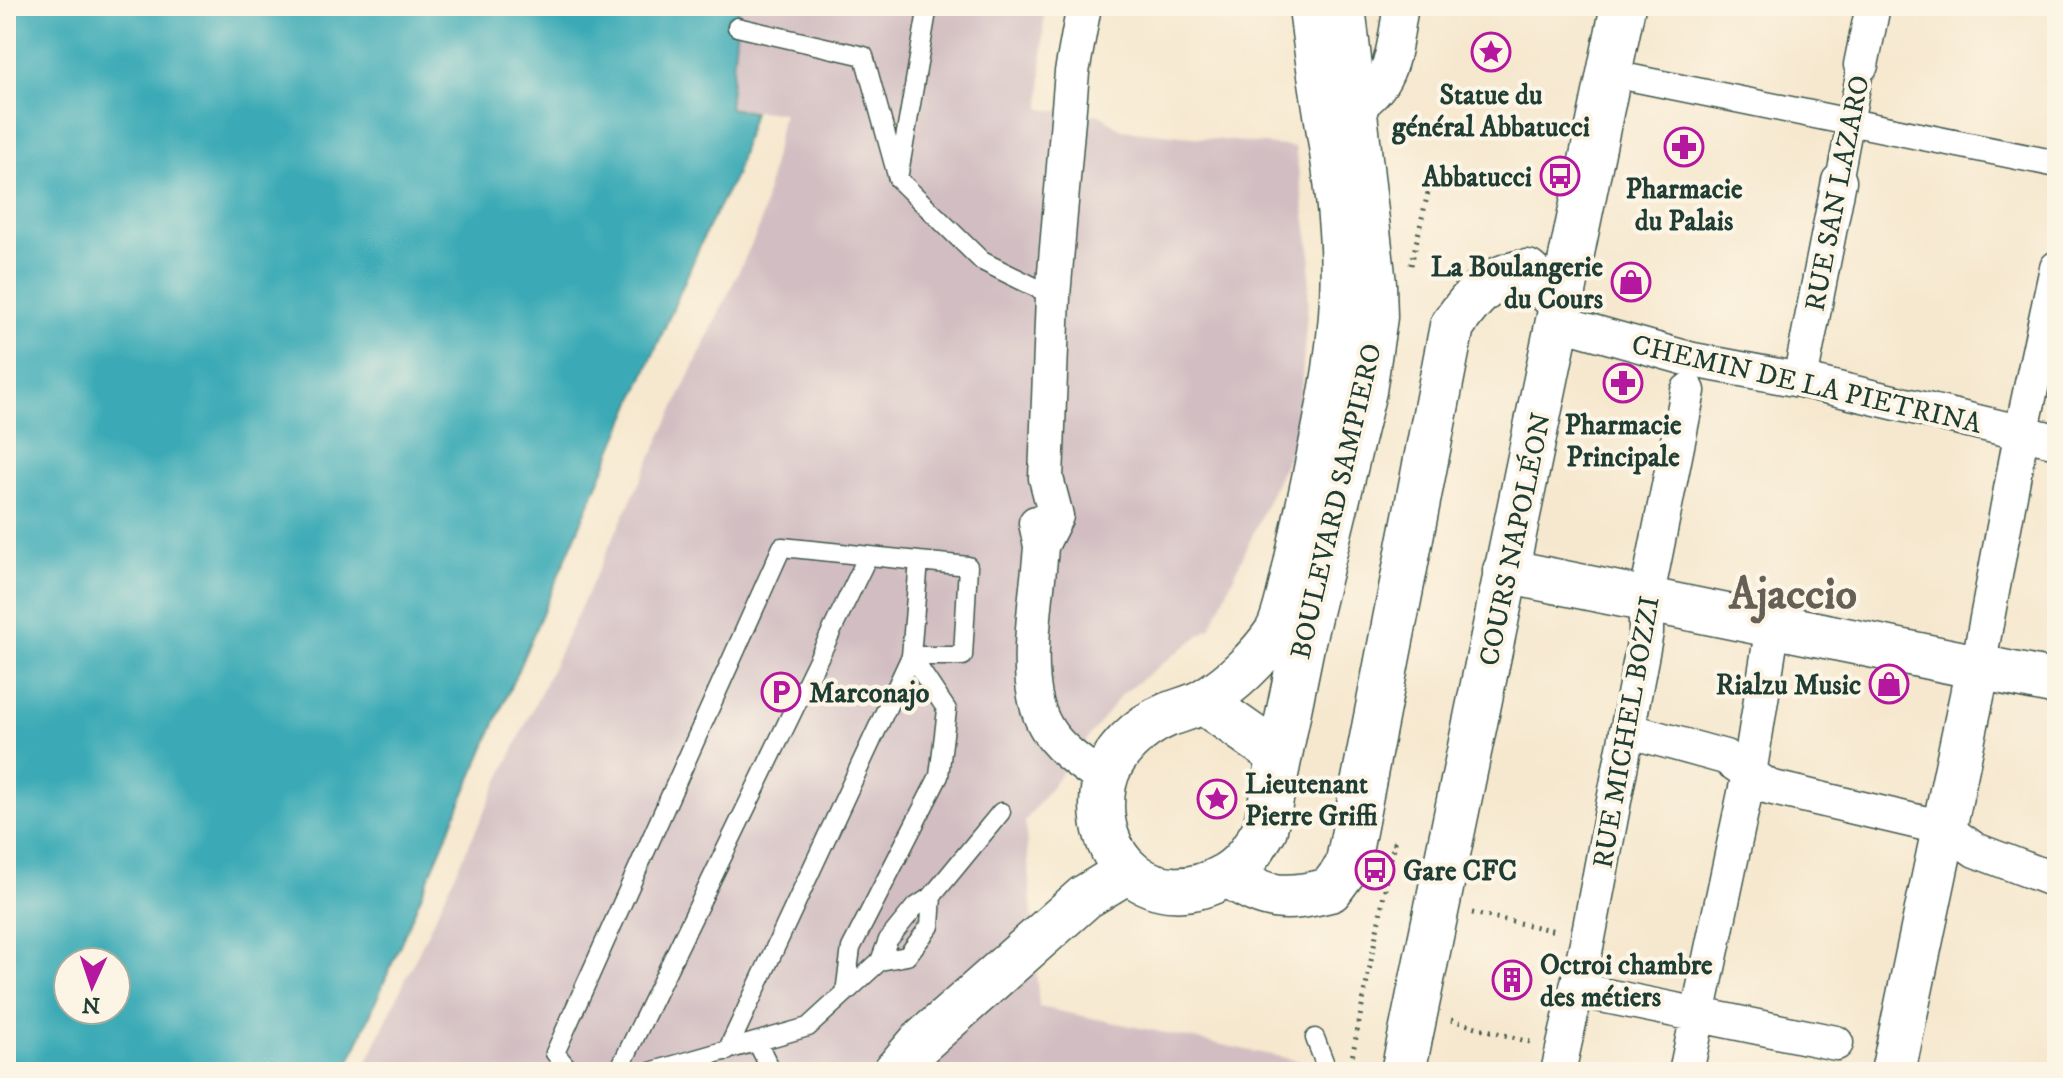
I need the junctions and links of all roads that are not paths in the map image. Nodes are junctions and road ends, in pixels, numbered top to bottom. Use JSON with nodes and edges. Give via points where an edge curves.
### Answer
{"nodes":[{"id":1,"x":928,"y":6,"type":"edge"},
{"id":2,"x":1084,"y":6,"type":"edge"},
{"id":3,"x":1311,"y":6,"type":"edge"},
{"id":4,"x":1343,"y":6,"type":"edge"},
{"id":5,"x":1401,"y":6,"type":"edge"},
{"id":6,"x":1623,"y":6,"type":"edge"},
{"id":7,"x":1873,"y":6,"type":"edge"},
{"id":8,"x":737,"y":27,"type":"dead end"},
{"id":9,"x":1861,"y":65,"type":"joint"},
{"id":10,"x":1608,"y":73,"type":"junction"},
{"id":11,"x":1355,"y":108,"type":"junction"},
{"id":12,"x":1849,"y":124,"type":"junction"},
{"id":13,"x":2057,"y":164,"type":"edge"},
{"id":14,"x":898,"y":179,"type":"junction"},
{"id":15,"x":1839,"y":181,"type":"joint"},
{"id":16,"x":2057,"y":268,"type":"edge"},
{"id":17,"x":1053,"y":296,"type":"junction"},
{"id":18,"x":1559,"y":312,"type":"junction"},
{"id":19,"x":1800,"y":380,"type":"junction"},
{"id":20,"x":1688,"y":391,"type":"dead end"},
{"id":21,"x":2022,"y":430,"type":"junction"},
{"id":22,"x":2057,"y":441,"type":"edge"},
{"id":23,"x":868,"y":556,"type":"junction"},
{"id":24,"x":919,"y":561,"type":"junction"},
{"id":25,"x":1505,"y":571,"type":"junction"},
{"id":26,"x":1646,"y":600,"type":"junction"},
{"id":27,"x":1773,"y":625,"type":"junction"},
{"id":28,"x":911,"y":656,"type":"junction"},
{"id":29,"x":1978,"y":667,"type":"junction"},
{"id":30,"x":2057,"y":683,"type":"edge"},
{"id":31,"x":1203,"y":702,"type":"junction"},
{"id":32,"x":1627,"y":730,"type":"junction"},
{"id":33,"x":1280,"y":756,"type":"junction"},
{"id":34,"x":1749,"y":774,"type":"junction"},
{"id":35,"x":1105,"y":781,"type":"junction"},
{"id":36,"x":1001,"y":812,"type":"dead end"},
{"id":37,"x":1944,"y":828,"type":"junction"},
{"id":38,"x":1126,"y":872,"type":"junction"},
{"id":39,"x":1228,"y":875,"type":"junction"},
{"id":40,"x":2057,"y":881,"type":"edge"},
{"id":41,"x":1577,"y":990,"type":"junction"},
{"id":42,"x":845,"y":993,"type":"junction"},
{"id":43,"x":1698,"y":1016,"type":"junction"},
{"id":44,"x":1315,"y":1038,"type":"dead end"},
{"id":45,"x":757,"y":1042,"type":"junction"},
{"id":46,"x":1836,"y":1043,"type":"dead end"},
{"id":47,"x":727,"y":1051,"type":"junction"},
{"id":48,"x":1560,"y":1061,"type":"edge"},
{"id":49,"x":913,"y":1063,"type":"edge"},
{"id":50,"x":571,"y":1072,"type":"edge"},
{"id":51,"x":618,"y":1072,"type":"edge"},
{"id":52,"x":650,"y":1072,"type":"edge"},
{"id":53,"x":772,"y":1072,"type":"edge"},
{"id":54,"x":1328,"y":1072,"type":"edge"},
{"id":55,"x":1403,"y":1072,"type":"edge"},
{"id":56,"x":1686,"y":1072,"type":"edge"},
{"id":57,"x":1893,"y":1072,"type":"edge"}],
"edges":[{"from":1,"to":14,"type":"lane"},
{"from":2,"to":17,"type":"street","via":[[1072,72]]},
{"from":3,"to":31,"type":"main road","name":"BOULEVARD SAMPIERO","via":[[1343,249],[1338,363],[1278,631],[1240,674]]},
{"from":4,"to":11,"type":"main road","name":"BOULEVARD SAMPIERO"},
{"from":5,"to":11,"type":"street","via":[[1388,76],[1373,97]]},
{"from":6,"to":10,"type":"main road","name":"COURS NAPOLÉON"},
{"from":7,"to":9,"type":"street","name":"RUE SAN LAZARO"},
{"from":8,"to":14,"type":"lane","via":[[864,56]]},
{"from":9,"to":12,"type":"street","name":"RUE SAN LAZARO"},
{"from":10,"to":12,"type":"street"},
{"from":10,"to":18,"type":"main road","name":"COURS NAPOLÉON"},
{"from":11,"to":33,"type":"main road","name":"BOULEVARD SAMPIERO","via":[[1375,317],[1364,391]]},
{"from":12,"to":13,"type":"street"},
{"from":12,"to":15,"type":"street","name":"RUE SAN LAZARO"},
{"from":14,"to":17,"type":"lane","via":[[982,261]]},
{"from":15,"to":19,"type":"street","name":"RUE SAN LAZARO"},
{"from":16,"to":21,"type":"street"},
{"from":17,"to":35,"type":"street","via":[[1046,478],[1056,516],[1041,546],[1031,689],[1046,727],[1065,751]]},
{"from":18,"to":19,"type":"street","name":"CHEMIN DE LA PIETRINA","via":[[1693,360]]},
{"from":18,"to":25,"type":"main road","name":"COURS NAPOLÉON"},
{"from":18,"to":39,"type":"main road","via":[[1527,272],[1507,273],[1475,292],[1452,326],[1347,867],[1330,890],[1290,900],[1254,892]]},
{"from":19,"to":21,"type":"street","name":"CHEMIN DE LA PIETRINA"},
{"from":20,"to":26,"type":"street","name":"RUE MICHEL BOZZI"},
{"from":21,"to":22,"type":"street","name":"CHEMIN DE LA PIETRINA"},
{"from":21,"to":29,"type":"street"},
{"from":23,"to":24,"type":"lane"},
{"from":23,"to":50,"type":"lane","via":[[782,547],[555,1053]]},
{"from":23,"to":51,"type":"lane"},
{"from":24,"to":28,"type":"lane"},
{"from":24,"to":28,"type":"lane","via":[[968,566],[963,656]]},
{"from":25,"to":26,"type":"main road"},
{"from":25,"to":55,"type":"main road","name":"COURS NAPOLÉON"},
{"from":26,"to":27,"type":"main road"},
{"from":26,"to":32,"type":"street","name":"RUE MICHEL BOZZI","via":[[1646,632]]},
{"from":27,"to":29,"type":"main road"},
{"from":27,"to":34,"type":"street"},
{"from":28,"to":42,"type":"lane","via":[[947,710],[939,776],[851,948]]},
{"from":28,"to":47,"type":"lane"},
{"from":29,"to":30,"type":"main road"},
{"from":29,"to":37,"type":"main road"},
{"from":31,"to":33,"type":"main road"},
{"from":31,"to":35,"type":"main road","via":[[1164,716],[1136,734],[1117,755]]},
{"from":32,"to":34,"type":"street","via":[[1712,752]]},
{"from":32,"to":41,"type":"street","name":"RUE MICHEL BOZZI"},
{"from":33,"to":39,"type":"main road","via":[[1265,829]]},
{"from":34,"to":37,"type":"street","via":[[1769,787]]},
{"from":34,"to":43,"type":"street"},
{"from":35,"to":38,"type":"main road","via":[[1103,827],[1112,854]]},
{"from":36,"to":42,"type":"lane","via":[[932,896],[930,926],[907,956],[880,961]]},
{"from":37,"to":40,"type":"street","via":[[1975,850]]},
{"from":37,"to":57,"type":"main road"},
{"from":38,"to":39,"type":"main road","via":[[1173,888],[1199,886]]},
{"from":38,"to":49,"type":"main road","via":[[1085,897]]},
{"from":41,"to":43,"type":"street"},
{"from":41,"to":48,"type":"street","name":"RUE MICHEL BOZZI"},
{"from":42,"to":45,"type":"lane","via":[[808,1027]]},
{"from":43,"to":46,"type":"street"},
{"from":43,"to":56,"type":"street"},
{"from":44,"to":54,"type":"lane"},
{"from":45,"to":47,"type":"lane"},
{"from":45,"to":53,"type":"lane"},
{"from":47,"to":52,"type":"lane"}]}
